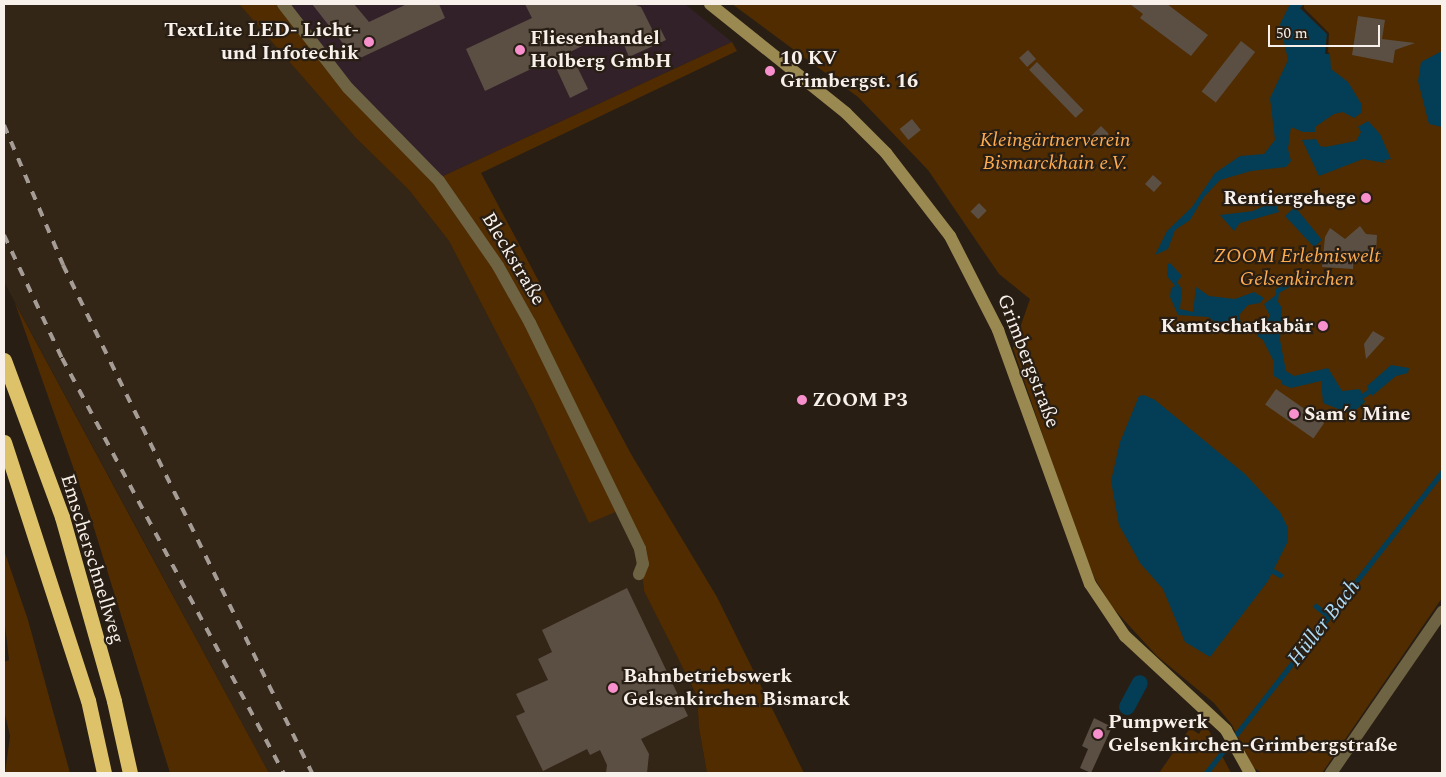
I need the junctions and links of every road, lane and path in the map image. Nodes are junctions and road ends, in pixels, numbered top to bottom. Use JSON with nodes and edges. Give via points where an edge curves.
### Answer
{"nodes":[{"id":1,"x":283,"y":4,"type":"edge"},
{"id":2,"x":710,"y":4,"type":"edge"},
{"id":3,"x":4,"y":360,"type":"edge"},
{"id":4,"x":4,"y":442,"type":"edge"},
{"id":5,"x":639,"y":574,"type":"dead end"},
{"id":6,"x":1442,"y":612,"type":"edge"},
{"id":7,"x":1249,"y":771,"type":"edge"},
{"id":8,"x":104,"y":773,"type":"edge"},
{"id":9,"x":130,"y":773,"type":"edge"},
{"id":10,"x":1331,"y":773,"type":"edge"}],
"edges":[{"from":1,"to":5,"type":"street","name":"Bleckstraße","via":[[348,88],[439,181],[498,266],[530,324],[640,549],[643,564]]},
{"from":2,"to":7,"type":"street","name":"Grimbergstraße","via":[[846,114],[886,153],[950,236],[998,330],[1090,584],[1125,636],[1213,714],[1232,737]]},
{"from":3,"to":9,"type":"highway","name":"Emscherschnellweg","via":[[62,517],[114,701]]},
{"from":4,"to":8,"type":"highway","via":[[88,700]]},
{"from":6,"to":10,"type":"street"}]}
